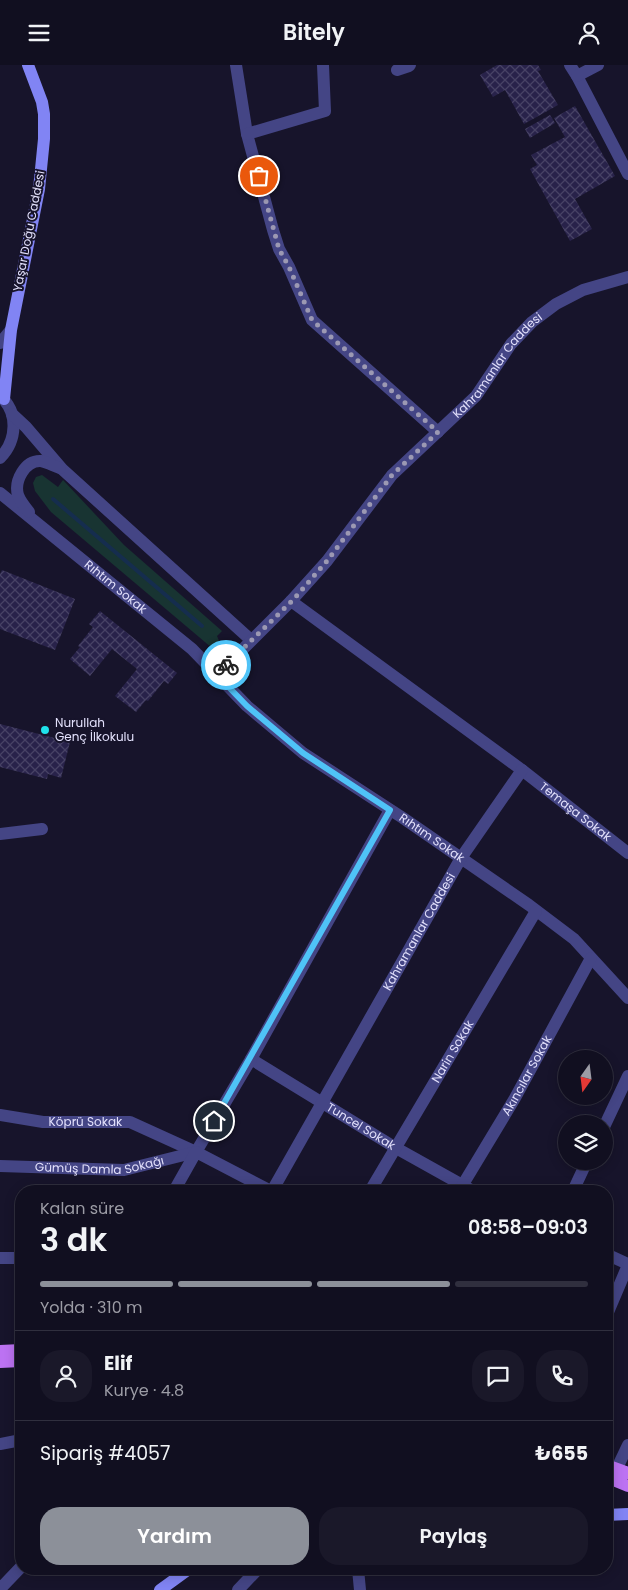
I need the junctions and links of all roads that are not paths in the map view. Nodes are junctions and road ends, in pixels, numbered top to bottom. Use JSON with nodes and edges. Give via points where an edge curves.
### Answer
{"nodes":[{"id":1,"x":28,"y":65,"type":"edge"},
{"id":2,"x":236,"y":65,"type":"edge"},
{"id":3,"x":322,"y":65,"type":"edge"},
{"id":4,"x":410,"y":65,"type":"edge"},
{"id":5,"x":570,"y":65,"type":"edge"},
{"id":6,"x":598,"y":65,"type":"edge"},
{"id":7,"x":397,"y":70,"type":"dead end"},
{"id":8,"x":577,"y":76,"type":"junction"},
{"id":9,"x":247,"y":134,"type":"junction"},
{"id":10,"x":628,"y":174,"type":"edge"},
{"id":11,"x":628,"y":277,"type":"edge"},
{"id":12,"x":11,"y":330,"type":"junction"},
{"id":13,"x":0,"y":343,"type":"edge"},
{"id":14,"x":2,"y":397,"type":"edge"},
{"id":15,"x":12,"y":414,"type":"junction"},
{"id":16,"x":438,"y":432,"type":"junction"},
{"id":17,"x":0,"y":458,"type":"edge"},
{"id":18,"x":62,"y":469,"type":"junction"},
{"id":19,"x":0,"y":493,"type":"edge"},
{"id":20,"x":36,"y":522,"type":"junction"},
{"id":21,"x":292,"y":601,"type":"junction"},
{"id":22,"x":251,"y":640,"type":"junction"},
{"id":23,"x":217,"y":675,"type":"junction"},
{"id":24,"x":522,"y":770,"type":"junction"},
{"id":25,"x":390,"y":810,"type":"junction"},
{"id":26,"x":42,"y":829,"type":"dead end"},
{"id":27,"x":0,"y":834,"type":"edge"},
{"id":28,"x":628,"y":853,"type":"edge"},
{"id":29,"x":461,"y":859,"type":"junction"},
{"id":30,"x":536,"y":911,"type":"junction"},
{"id":31,"x":591,"y":958,"type":"junction"},
{"id":32,"x":628,"y":998,"type":"edge"},
{"id":33,"x":251,"y":1059,"type":"junction"},
{"id":34,"x":628,"y":1076,"type":"edge"},
{"id":35,"x":322,"y":1103,"type":"junction"},
{"id":36,"x":0,"y":1115,"type":"edge"},
{"id":37,"x":610,"y":1115,"type":"edge"},
{"id":38,"x":396,"y":1148,"type":"junction"},
{"id":39,"x":196,"y":1152,"type":"junction"},
{"id":40,"x":0,"y":1166,"type":"edge"},
{"id":41,"x":583,"y":1170,"type":"edge"},
{"id":42,"x":177,"y":1185,"type":"edge"},
{"id":43,"x":259,"y":1185,"type":"edge"},
{"id":44,"x":274,"y":1185,"type":"edge"},
{"id":45,"x":374,"y":1185,"type":"edge"},
{"id":46,"x":458,"y":1185,"type":"edge"},
{"id":47,"x":467,"y":1185,"type":"edge"},
{"id":48,"x":576,"y":1185,"type":"edge"},
{"id":49,"x":0,"y":1257,"type":"edge"},
{"id":50,"x":15,"y":1258,"type":"edge"},
{"id":51,"x":613,"y":1258,"type":"edge"},
{"id":52,"x":628,"y":1265,"type":"edge"},
{"id":53,"x":613,"y":1300,"type":"edge"},
{"id":54,"x":15,"y":1350,"type":"edge"},
{"id":55,"x":0,"y":1351,"type":"edge"},
{"id":56,"x":15,"y":1361,"type":"edge"},
{"id":57,"x":0,"y":1362,"type":"edge"},
{"id":58,"x":15,"y":1441,"type":"edge"},
{"id":59,"x":0,"y":1444,"type":"edge"},
{"id":60,"x":628,"y":1445,"type":"edge"},
{"id":61,"x":617,"y":1469,"type":"edge"},
{"id":62,"x":613,"y":1480,"type":"edge"},
{"id":63,"x":628,"y":1486,"type":"edge"},
{"id":64,"x":628,"y":1514,"type":"edge"},
{"id":65,"x":613,"y":1515,"type":"edge"},
{"id":66,"x":15,"y":1573,"type":"edge"},
{"id":67,"x":179,"y":1575,"type":"edge"},
{"id":68,"x":252,"y":1575,"type":"edge"},
{"id":69,"x":359,"y":1575,"type":"edge"},
{"id":70,"x":0,"y":1589,"type":"edge"},
{"id":71,"x":160,"y":1590,"type":"edge"},
{"id":72,"x":238,"y":1590,"type":"edge"},
{"id":73,"x":360,"y":1590,"type":"edge"}],
"edges":[{"from":1,"to":12,"type":"street","name":"Yaşar Doğu Caddesi","via":[[42,102],[44,139],[39,189]]},
{"from":2,"to":9,"type":"street"},
{"from":3,"to":9,"type":"street","via":[[325,111]]},
{"from":4,"to":7,"type":"street"},
{"from":5,"to":8,"type":"street"},
{"from":6,"to":8,"type":"street"},
{"from":8,"to":10,"type":"street"},
{"from":9,"to":16,"type":"street","via":[[279,249],[312,320]]},
{"from":11,"to":16,"type":"street","name":"Kahramanlar Caddesi","via":[[583,290],[532,322],[511,344],[476,396]]},
{"from":12,"to":13,"type":"street"},
{"from":12,"to":14,"type":"street","name":"Yaşar Doğu Caddesi"},
{"from":14,"to":15,"type":"street"},
{"from":15,"to":17,"type":"street","via":[[12,440]]},
{"from":15,"to":18,"type":"street"},
{"from":16,"to":21,"type":"street","name":"Kahramanlar Caddesi","via":[[392,475],[333,554]]},
{"from":18,"to":20,"type":"street","via":[[42,461],[33,462],[22,470],[17,483],[18,496]]},
{"from":18,"to":22,"type":"street"},
{"from":19,"to":20,"type":"street","name":"Rıhtım Sokak"},
{"from":20,"to":23,"type":"street","name":"Rıhtım Sokak","via":[[192,649]]},
{"from":21,"to":22,"type":"street","name":"Kahramanlar Caddesi"},
{"from":21,"to":24,"type":"street"},
{"from":22,"to":23,"type":"street","name":"Kahramanlar Caddesi"},
{"from":23,"to":25,"type":"street","name":"Rıhtım Sokak","via":[[247,706],[303,753]]},
{"from":24,"to":28,"type":"street","name":"Temaşa Sokak"},
{"from":24,"to":29,"type":"street","name":"Kahramanlar Caddesi"},
{"from":25,"to":29,"type":"street","name":"Rıhtım Sokak"},
{"from":25,"to":33,"type":"street"},
{"from":26,"to":27,"type":"street"},
{"from":29,"to":30,"type":"street","name":"Rıhtım Sokak"},
{"from":29,"to":35,"type":"street","name":"Kahramanlar Caddesi"},
{"from":30,"to":31,"type":"street","name":"Rıhtım Sokak","via":[[574,939]]},
{"from":30,"to":38,"type":"street","name":"Narin Sokak"},
{"from":31,"to":32,"type":"street","name":"Rıhtım Sokak"},
{"from":31,"to":47,"type":"street","name":"Akıncılar Sokak"},
{"from":33,"to":35,"type":"street","name":"Tuncel Sokak"},
{"from":33,"to":39,"type":"street"},
{"from":34,"to":37,"type":"street"},
{"from":35,"to":38,"type":"street","name":"Tuncel Sokak"},
{"from":35,"to":44,"type":"street","name":"Kahramanlar Caddesi"},
{"from":36,"to":39,"type":"street","name":"Köprü Sokak","via":[[44,1122],[130,1122]]},
{"from":38,"to":45,"type":"street","name":"Narin Sokak"},
{"from":38,"to":46,"type":"street","name":"Tuncel Sokak"},
{"from":39,"to":40,"type":"street","name":"Gümüş Damla Sokağı","via":[[124,1170]]},
{"from":39,"to":42,"type":"street"},
{"from":39,"to":43,"type":"street","name":"Köprü Sokak"},
{"from":41,"to":48,"type":"street"},
{"from":49,"to":50,"type":"street"},
{"from":51,"to":52,"type":"street"},
{"from":52,"to":53,"type":"street"},
{"from":54,"to":55,"type":"main road"},
{"from":56,"to":57,"type":"main road"},
{"from":58,"to":59,"type":"street"},
{"from":60,"to":61,"type":"street"},
{"from":62,"to":63,"type":"main road"},
{"from":64,"to":65,"type":"street"},
{"from":66,"to":70,"type":"street"},
{"from":67,"to":71,"type":"street"},
{"from":68,"to":72,"type":"street"},
{"from":69,"to":73,"type":"street"}]}
